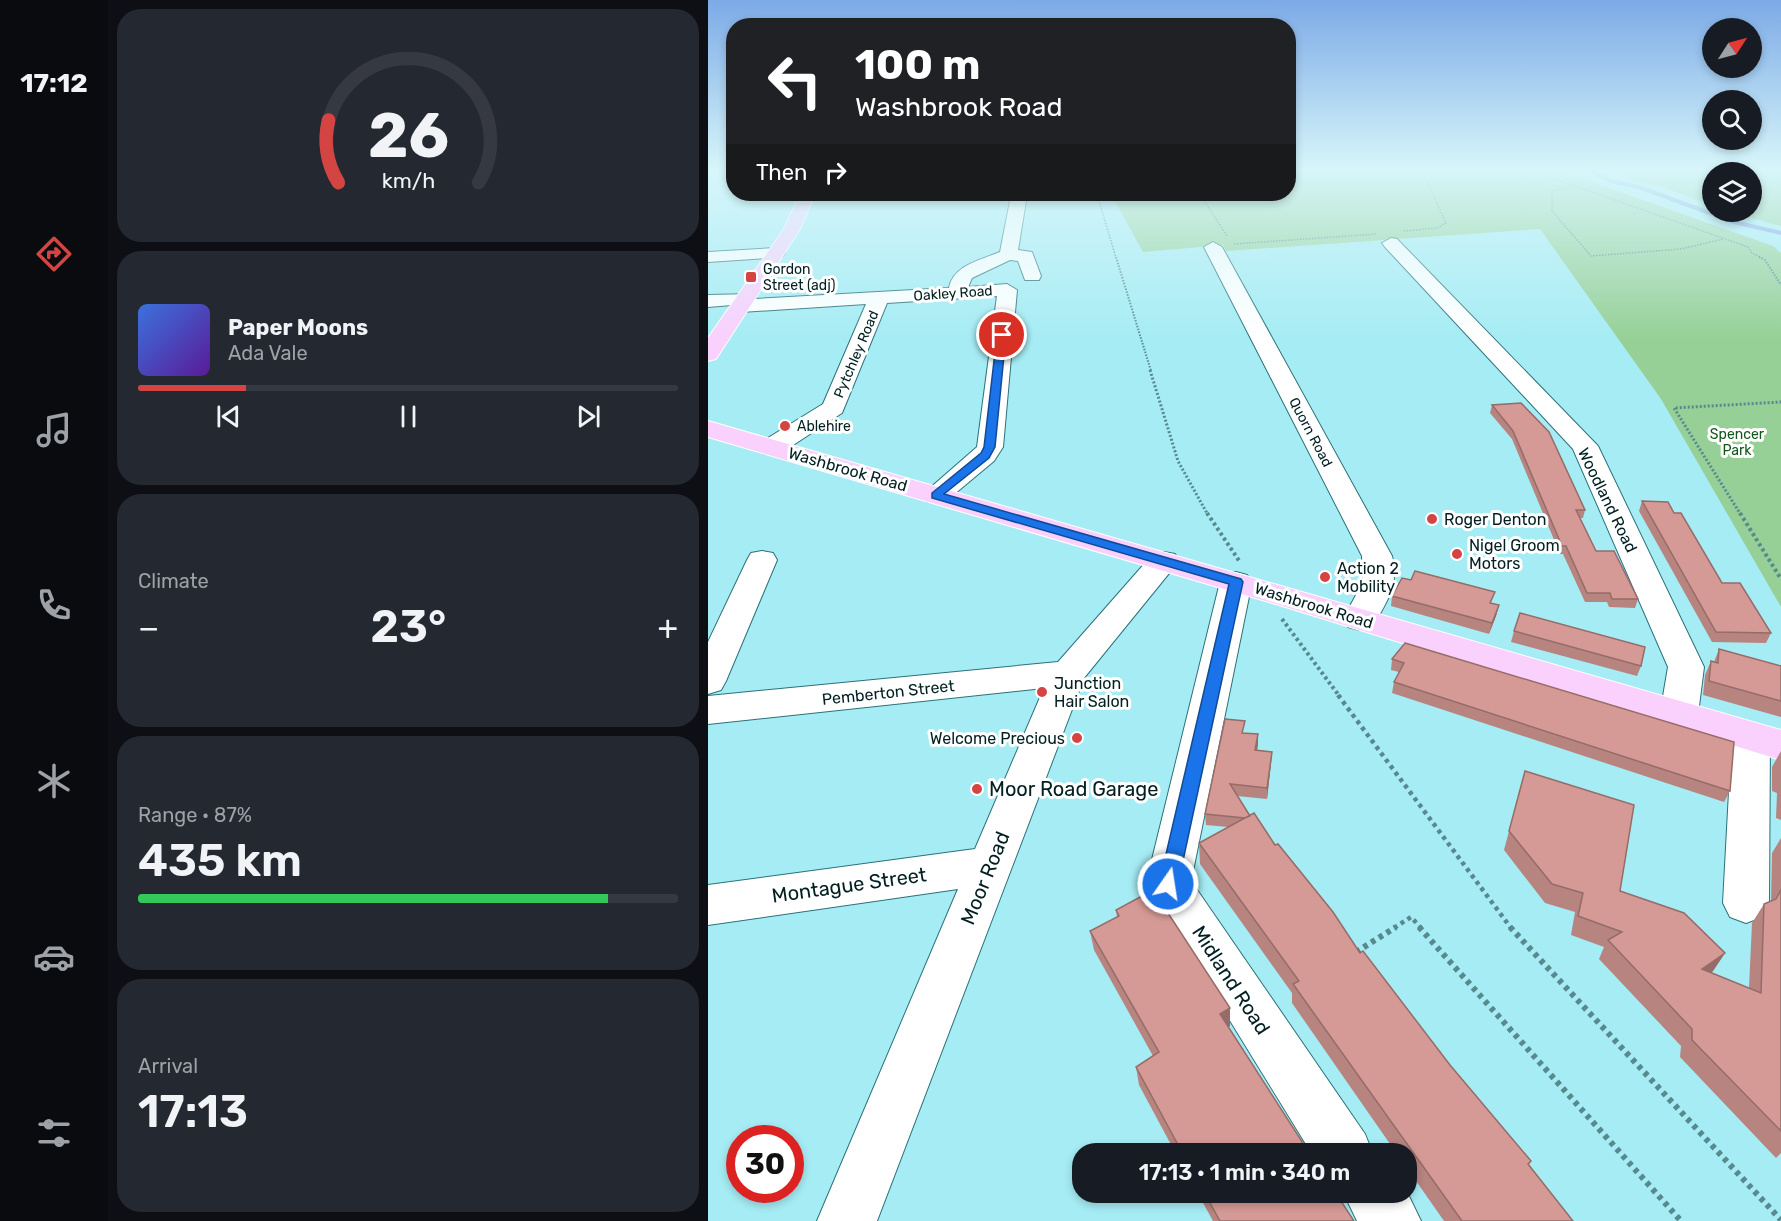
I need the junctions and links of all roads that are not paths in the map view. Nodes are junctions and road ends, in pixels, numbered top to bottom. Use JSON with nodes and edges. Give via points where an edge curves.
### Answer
{"nodes":[{"id":1,"x":793,"y":225,"type":"edge"},
{"id":2,"x":1009,"y":225,"type":"edge"},
{"id":3,"x":1391,"y":236,"type":"road end"},
{"id":4,"x":1213,"y":248,"type":"dead end"},
{"id":5,"x":776,"y":253,"type":"junction"},
{"id":6,"x":1008,"y":255,"type":"junction"},
{"id":7,"x":708,"y":257,"type":"edge"},
{"id":8,"x":1032,"y":276,"type":"dead end"},
{"id":9,"x":958,"y":292,"type":"junction"},
{"id":10,"x":879,"y":298,"type":"junction"},
{"id":11,"x":708,"y":301,"type":"edge"},
{"id":12,"x":743,"y":302,"type":"junction"},
{"id":13,"x":708,"y":354,"type":"edge"},
{"id":14,"x":714,"y":433,"type":"edge"},
{"id":15,"x":771,"y":447,"type":"junction"},
{"id":16,"x":936,"y":495,"type":"junction"},
{"id":17,"x":762,"y":560,"type":"dead end"},
{"id":18,"x":1164,"y":561,"type":"junction"},
{"id":19,"x":1238,"y":572,"type":"junction"},
{"id":20,"x":1360,"y":619,"type":"junction"},
{"id":21,"x":1068,"y":673,"type":"junction"},
{"id":22,"x":708,"y":681,"type":"edge"},
{"id":23,"x":708,"y":710,"type":"edge"},
{"id":24,"x":1678,"y":714,"type":"junction"},
{"id":25,"x":1766,"y":740,"type":"edge"},
{"id":26,"x":990,"y":866,"type":"junction"},
{"id":27,"x":1746,"y":903,"type":"dead end"},
{"id":28,"x":708,"y":905,"type":"edge"},
{"id":29,"x":1339,"y":1143,"type":"edge"},
{"id":30,"x":1379,"y":1203,"type":"edge"},
{"id":31,"x":847,"y":1221,"type":"edge"},
{"id":32,"x":1391,"y":1221,"type":"edge"}],
"edges":[{"from":1,"to":5,"type":"main road"},
{"from":2,"to":6,"type":"street"},
{"from":3,"to":24,"type":"street","name":"Woodland Road","via":[[1585,446],[1686,667]]},
{"from":4,"to":20,"type":"street","name":"Quorn Road","via":[[1377,556],[1383,572]]},
{"from":5,"to":7,"type":"street"},
{"from":5,"to":12,"type":"main road"},
{"from":6,"to":8,"type":"street","via":[[1026,256]]},
{"from":6,"to":9,"type":"street","via":[[965,274]]},
{"from":9,"to":10,"type":"street","name":"Oakley Road"},
{"from":9,"to":16,"type":"street","name":"Oakley Road","via":[[1007,290],[990,447]]},
{"from":10,"to":12,"type":"street","name":"Oakley Road"},
{"from":10,"to":15,"type":"street","name":"Pytchley Road","via":[[833,408]]},
{"from":11,"to":12,"type":"street","name":"Oakley Road"},
{"from":12,"to":13,"type":"main road"},
{"from":14,"to":15,"type":"main road","name":"Washbrook Road"},
{"from":15,"to":16,"type":"main road","name":"Washbrook Road"},
{"from":16,"to":18,"type":"main road","name":"Washbrook Road"},
{"from":17,"to":22,"type":"street"},
{"from":18,"to":19,"type":"main road","name":"Washbrook Road"},
{"from":18,"to":21,"type":"street","name":"Moor Road"},
{"from":19,"to":20,"type":"main road","name":"Washbrook Road"},
{"from":19,"to":29,"type":"street","name":"Midland Road","via":[[1168,884]]},
{"from":20,"to":24,"type":"main road","name":"Washbrook Road"},
{"from":21,"to":23,"type":"street","name":"Pemberton Street"},
{"from":21,"to":26,"type":"street","name":"Moor Road"},
{"from":24,"to":25,"type":"main road","name":"Washbrook Road"},
{"from":25,"to":27,"type":"street"},
{"from":26,"to":28,"type":"street","name":"Montague Street"},
{"from":26,"to":31,"type":"street","name":"Moor Road"},
{"from":30,"to":32,"type":"street"}]}
